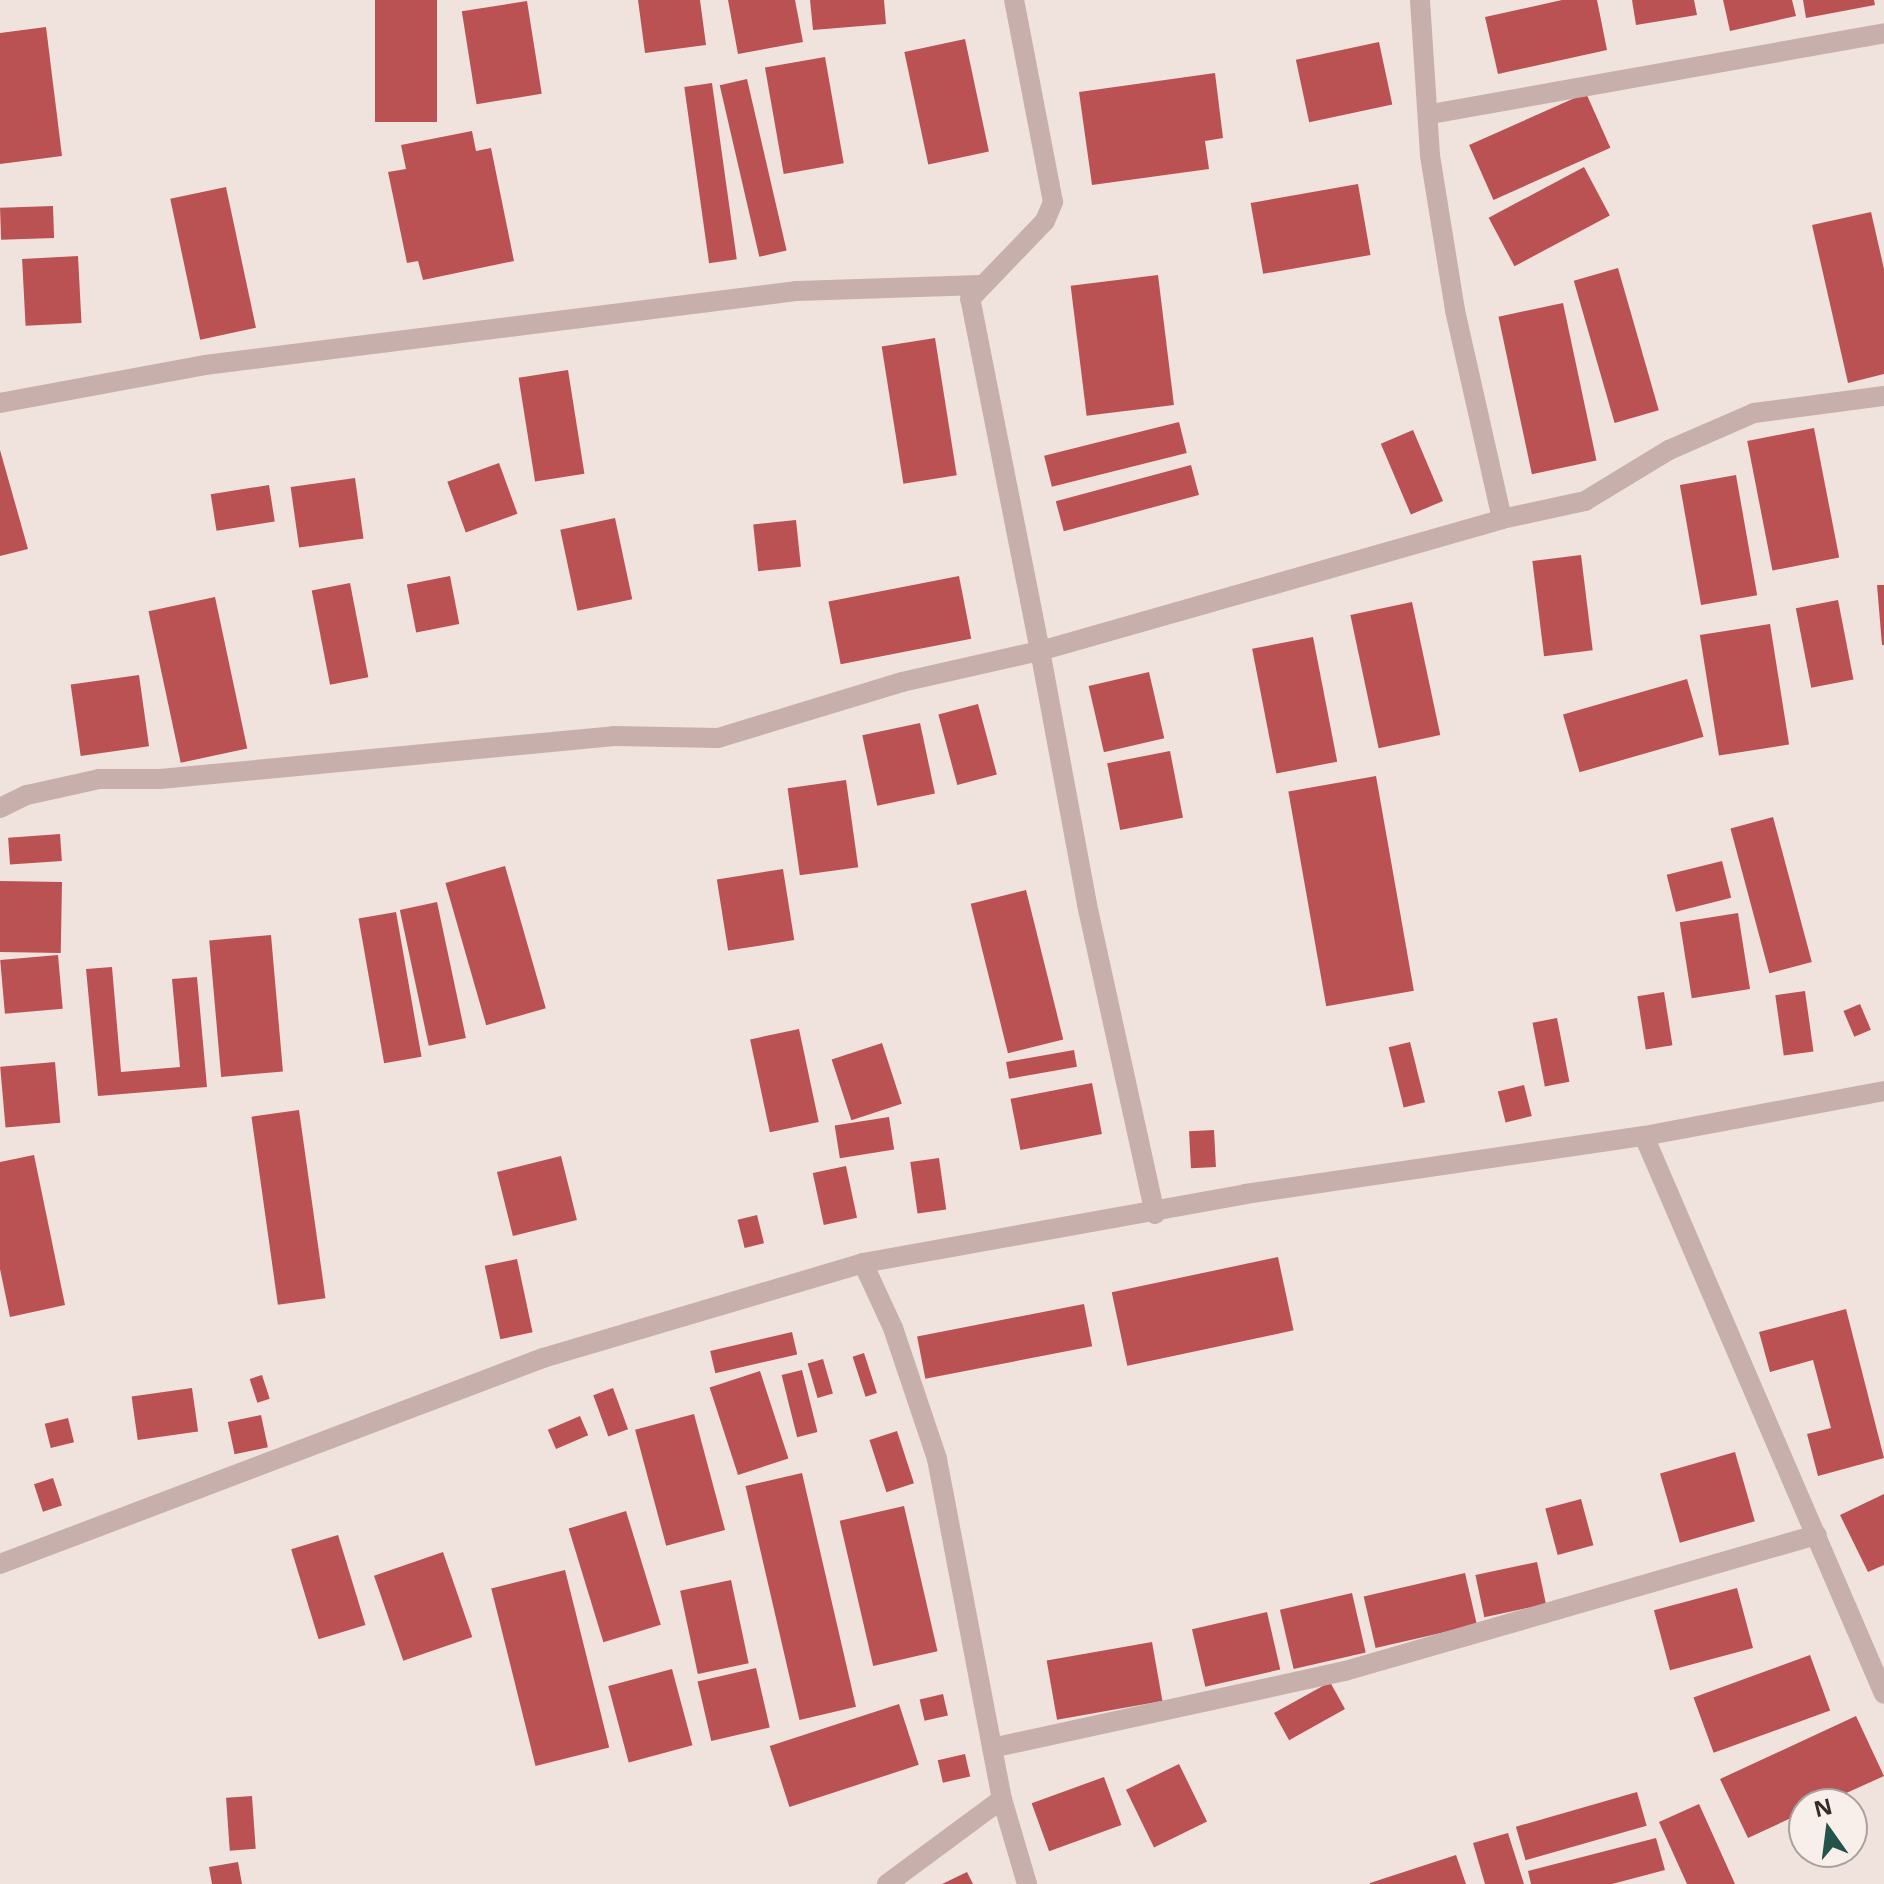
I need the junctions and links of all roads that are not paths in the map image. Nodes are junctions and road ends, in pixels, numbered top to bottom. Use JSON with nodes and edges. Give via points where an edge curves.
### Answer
{"nodes":[{"id":1,"x":1014,"y":0,"type":"edge"},
{"id":2,"x":1420,"y":0,"type":"edge"},
{"id":3,"x":1884,"y":33,"type":"edge"},
{"id":4,"x":1431,"y":114,"type":"junction"},
{"id":5,"x":980,"y":285,"type":"junction"},
{"id":6,"x":1884,"y":396,"type":"edge"},
{"id":7,"x":0,"y":403,"type":"edge"},
{"id":8,"x":1502,"y":519,"type":"junction"},
{"id":9,"x":1040,"y":651,"type":"junction"},
{"id":10,"x":0,"y":808,"type":"edge"},
{"id":11,"x":1884,"y":1091,"type":"edge"},
{"id":12,"x":1644,"y":1136,"type":"junction"},
{"id":13,"x":1155,"y":1214,"type":"junction"},
{"id":14,"x":863,"y":1263,"type":"junction"},
{"id":15,"x":1817,"y":1535,"type":"junction"},
{"id":16,"x":0,"y":1564,"type":"edge"},
{"id":17,"x":1884,"y":1694,"type":"edge"},
{"id":18,"x":992,"y":1748,"type":"junction"},
{"id":19,"x":1002,"y":1799,"type":"junction"},
{"id":20,"x":887,"y":1884,"type":"edge"},
{"id":21,"x":1027,"y":1884,"type":"edge"}],
"edges":[{"from":1,"to":5,"type":"street","via":[[1053,202],[1045,221]]},
{"from":2,"to":4,"type":"street"},
{"from":3,"to":4,"type":"street"},
{"from":4,"to":8,"type":"street","via":[[1430,155],[1455,310]]},
{"from":5,"to":7,"type":"street","via":[[781,293],[205,365]]},
{"from":5,"to":9,"type":"street","via":[[970,299]]},
{"from":6,"to":8,"type":"street","via":[[1754,413],[1669,450],[1585,501]]},
{"from":8,"to":9,"type":"street"},
{"from":9,"to":10,"type":"street","via":[[902,682],[718,738],[614,736],[160,779],[99,779],[27,795]]},
{"from":9,"to":13,"type":"street","via":[[1084,889]]},
{"from":11,"to":12,"type":"street"},
{"from":12,"to":13,"type":"street","via":[[1245,1194]]},
{"from":12,"to":15,"type":"street"},
{"from":13,"to":14,"type":"street"},
{"from":14,"to":16,"type":"street","via":[[543,1358]]},
{"from":14,"to":18,"type":"street","via":[[893,1328],[937,1459]]},
{"from":15,"to":17,"type":"street"},
{"from":15,"to":18,"type":"street","via":[[1345,1671]]},
{"from":18,"to":19,"type":"street"},
{"from":19,"to":20,"type":"street"},
{"from":19,"to":21,"type":"street"}]}
